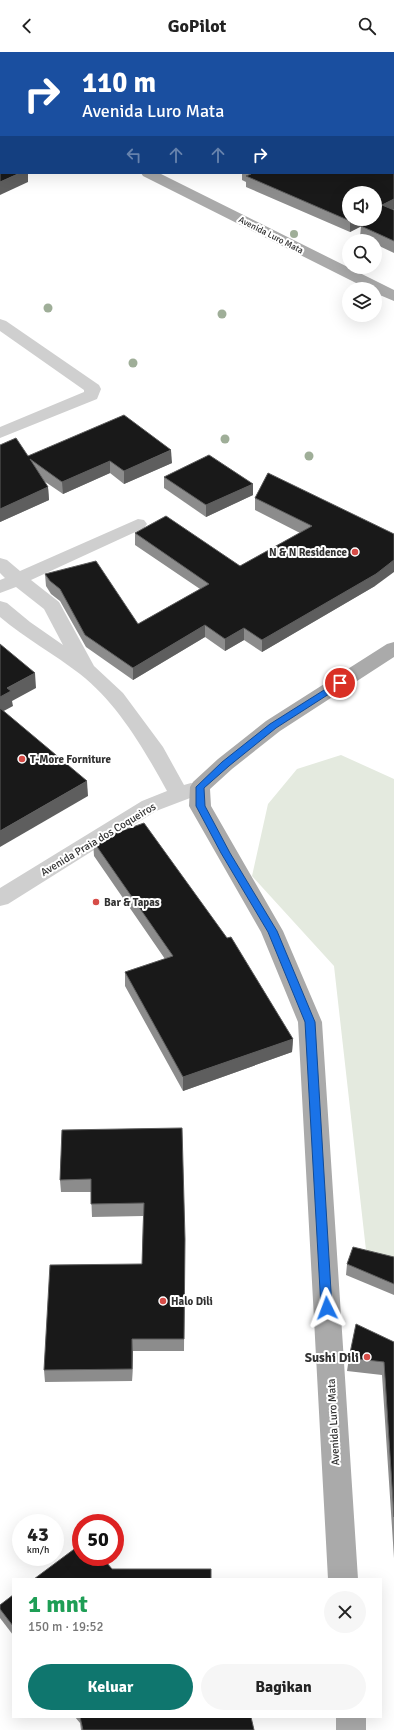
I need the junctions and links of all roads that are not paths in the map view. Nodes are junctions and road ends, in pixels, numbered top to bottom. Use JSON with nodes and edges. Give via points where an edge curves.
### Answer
{"nodes":[{"id":1,"x":150,"y":174,"type":"edge"},
{"id":2,"x":394,"y":296,"type":"edge"},
{"id":3,"x":0,"y":324,"type":"edge"},
{"id":4,"x":0,"y":433,"type":"edge"},
{"id":5,"x":138,"y":524,"type":"dead end"},
{"id":6,"x":0,"y":564,"type":"edge"},
{"id":7,"x":18,"y":578,"type":"junction"},
{"id":8,"x":0,"y":587,"type":"edge"},
{"id":9,"x":0,"y":607,"type":"edge"},
{"id":10,"x":394,"y":648,"type":"edge"},
{"id":11,"x":86,"y":670,"type":"junction"},
{"id":12,"x":189,"y":791,"type":"junction"},
{"id":13,"x":0,"y":898,"type":"edge"},
{"id":14,"x":343,"y":1578,"type":"edge"},
{"id":15,"x":351,"y":1718,"type":"edge"},
{"id":16,"x":352,"y":1730,"type":"edge"}],
"edges":[{"from":1,"to":2,"type":"main road","name":"Avenida Luro Mata"},
{"from":3,"to":4,"type":"street","via":[[93,389],[91,395]]},
{"from":5,"to":7,"type":"street"},
{"from":6,"to":7,"type":"street"},
{"from":7,"to":8,"type":"street"},
{"from":7,"to":11,"type":"street","via":[[52,606]]},
{"from":9,"to":11,"type":"street","via":[[22,626]]},
{"from":10,"to":12,"type":"main road","via":[[273,726]]},
{"from":11,"to":12,"type":"street","via":[[116,698]]},
{"from":12,"to":13,"type":"street","name":"Avenida Praia dos Coqueiros","via":[[149,806]]},
{"from":12,"to":14,"type":"main road","name":"Avenida Luro Mata","via":[[272,931],[310,1022]]},
{"from":15,"to":16,"type":"main road"}]}
